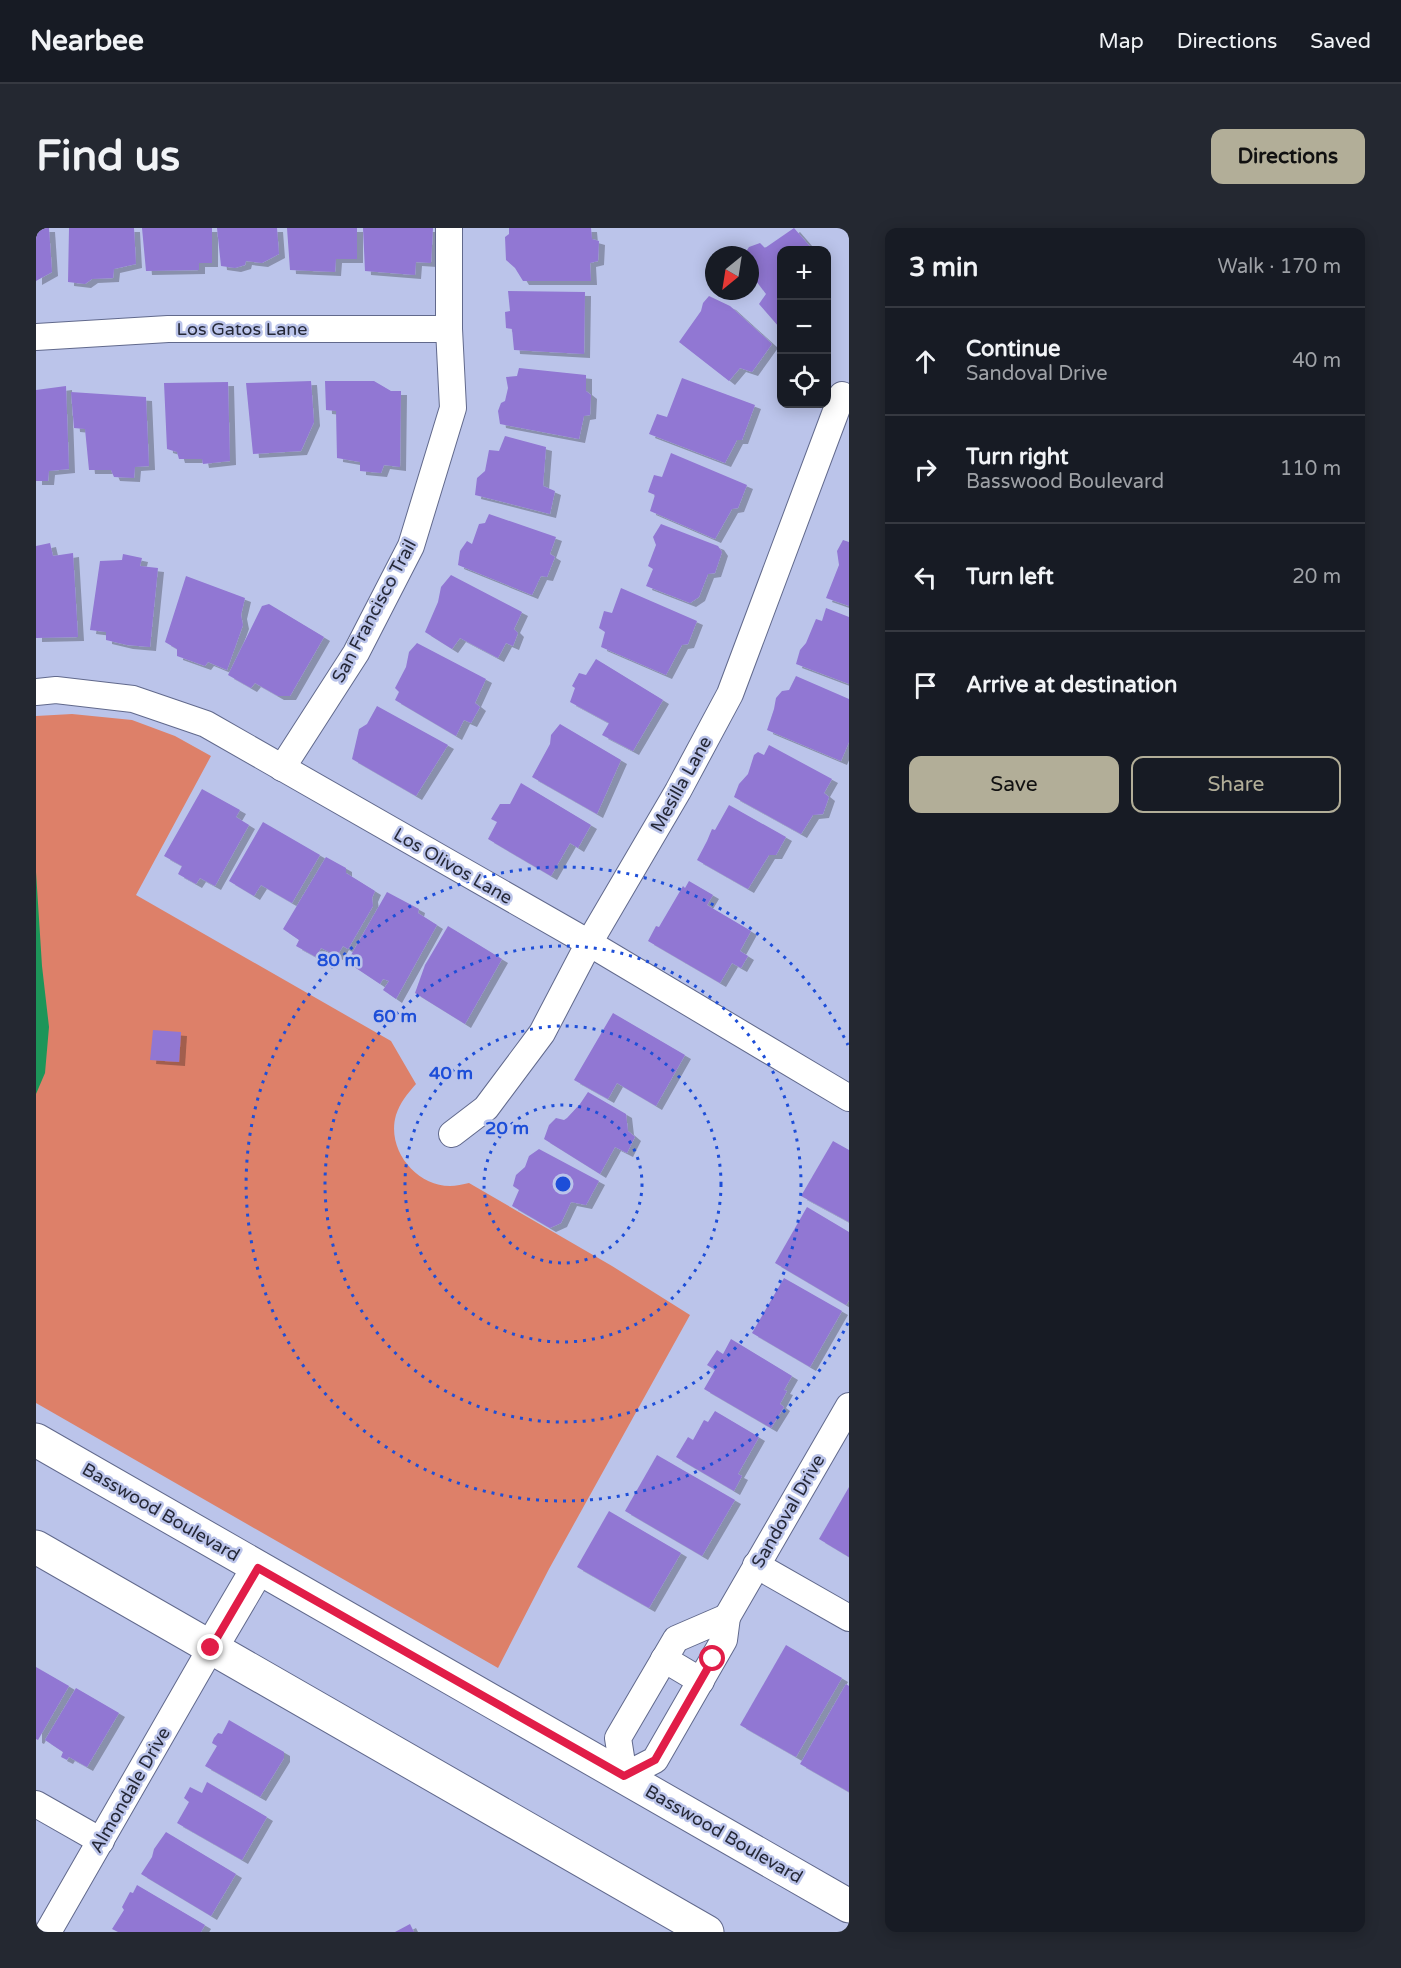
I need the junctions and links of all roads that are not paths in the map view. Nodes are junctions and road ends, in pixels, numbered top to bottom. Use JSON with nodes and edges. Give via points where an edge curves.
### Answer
{"nodes":[{"id":1,"x":449,"y":228,"type":"edge"},
{"id":2,"x":449,"y":329,"type":"junction"},
{"id":3,"x":36,"y":337,"type":"edge"},
{"id":4,"x":843,"y":395,"type":"dead end"},
{"id":5,"x":36,"y":692,"type":"edge"},
{"id":6,"x":282,"y":768,"type":"junction"},
{"id":7,"x":589,"y":944,"type":"junction"},
{"id":8,"x":849,"y":1098,"type":"edge"},
{"id":9,"x":452,"y":1134,"type":"dead end"},
{"id":10,"x":849,"y":1406,"type":"edge"},
{"id":11,"x":36,"y":1440,"type":"edge"},
{"id":12,"x":36,"y":1547,"type":"edge"},
{"id":13,"x":756,"y":1565,"type":"junction"},
{"id":14,"x":258,"y":1568,"type":"junction"},
{"id":15,"x":727,"y":1617,"type":"junction"},
{"id":16,"x":849,"y":1618,"type":"edge"},
{"id":17,"x":211,"y":1648,"type":"junction"},
{"id":18,"x":664,"y":1659,"type":"junction"},
{"id":19,"x":701,"y":1681,"type":"junction"},
{"id":20,"x":624,"y":1776,"type":"junction"},
{"id":21,"x":36,"y":1804,"type":"edge"},
{"id":22,"x":101,"y":1841,"type":"junction"},
{"id":23,"x":849,"y":1906,"type":"edge"},
{"id":24,"x":48,"y":1932,"type":"edge"},
{"id":25,"x":707,"y":1932,"type":"edge"}],
"edges":[{"from":1,"to":2,"type":"street","name":"San Francisco Trail"},
{"from":2,"to":3,"type":"street","name":"Los Gatos Lane","via":[[168,329]]},
{"from":2,"to":6,"type":"street","name":"San Francisco Trail","via":[[453,408],[411,546],[356,653]]},
{"from":4,"to":7,"type":"street","name":"Mesilla Lane","via":[[730,694]]},
{"from":5,"to":6,"type":"street","name":"Los Olivos Lane","via":[[56,690],[133,699],[206,724]]},
{"from":6,"to":7,"type":"street","name":"Los Olivos Lane"},
{"from":7,"to":8,"type":"street","name":"Los Olivos Lane"},
{"from":7,"to":9,"type":"street","name":"Mesilla Lane","via":[[542,1033],[486,1108]]},
{"from":10,"to":13,"type":"street","name":"Sandoval Drive"},
{"from":11,"to":14,"type":"main road","name":"Basswood Boulevard"},
{"from":12,"to":17,"type":"main road"},
{"from":13,"to":15,"type":"street","name":"Sandoval Drive"},
{"from":13,"to":16,"type":"street"},
{"from":14,"to":17,"type":"main road"},
{"from":14,"to":20,"type":"main road","name":"Basswood Boulevard"},
{"from":15,"to":18,"type":"street","via":[[676,1639]]},
{"from":15,"to":19,"type":"street","name":"Sandoval Drive","via":[[724,1640]]},
{"from":17,"to":22,"type":"street","name":"Almondale Drive"},
{"from":17,"to":25,"type":"main road"},
{"from":18,"to":19,"type":"street"},
{"from":18,"to":20,"type":"street","via":[[618,1738]]},
{"from":19,"to":20,"type":"street","name":"Sandoval Drive","via":[[655,1760]]},
{"from":20,"to":23,"type":"main road","name":"Basswood Boulevard"},
{"from":21,"to":22,"type":"street"},
{"from":22,"to":24,"type":"street","name":"Almondale Drive"}]}
